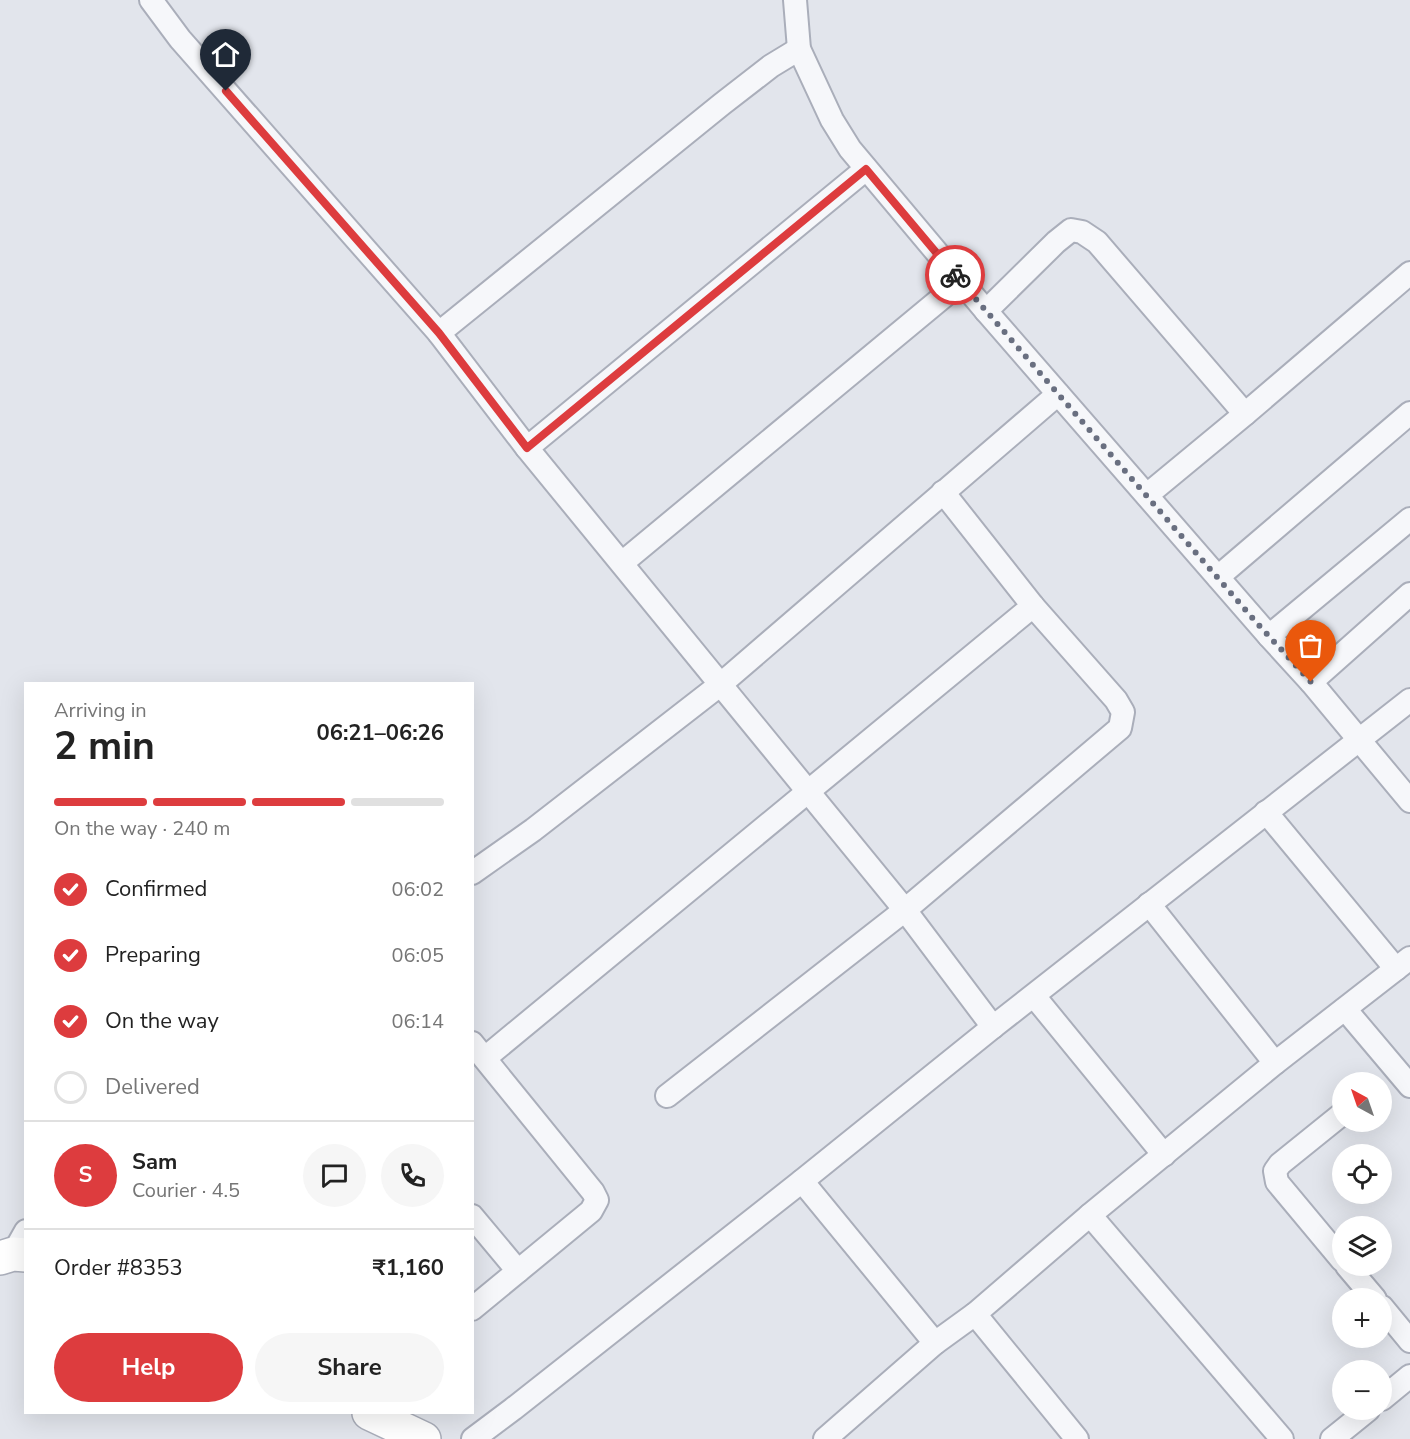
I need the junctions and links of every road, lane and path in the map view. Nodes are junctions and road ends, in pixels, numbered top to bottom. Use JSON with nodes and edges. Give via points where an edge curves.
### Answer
{"nodes":[{"id":1,"x":151,"y":0,"type":"edge"},
{"id":2,"x":795,"y":0,"type":"edge"},
{"id":3,"x":799,"y":49,"type":"junction"},
{"id":4,"x":866,"y":169,"type":"junction"},
{"id":5,"x":1410,"y":273,"type":"edge"},
{"id":6,"x":961,"y":282,"type":"junction"},
{"id":7,"x":986,"y":311,"type":"junction"},
{"id":8,"x":439,"y":333,"type":"junction"},
{"id":9,"x":1058,"y":394,"type":"junction"},
{"id":10,"x":1410,"y":412,"type":"edge"},
{"id":11,"x":1245,"y":414,"type":"junction"},
{"id":12,"x":527,"y":448,"type":"junction"},
{"id":13,"x":944,"y":492,"type":"junction"},
{"id":14,"x":1147,"y":495,"type":"junction"},
{"id":15,"x":1410,"y":519,"type":"edge"},
{"id":16,"x":622,"y":563,"type":"junction"},
{"id":17,"x":1218,"y":577,"type":"junction"},
{"id":18,"x":1410,"y":594,"type":"edge"},
{"id":19,"x":1033,"y":606,"type":"junction"},
{"id":20,"x":1269,"y":636,"type":"junction"},
{"id":21,"x":1311,"y":682,"type":"junction"},
{"id":22,"x":721,"y":684,"type":"junction"},
{"id":23,"x":1410,"y":700,"type":"edge"},
{"id":24,"x":1359,"y":741,"type":"junction"},
{"id":25,"x":808,"y":791,"type":"junction"},
{"id":26,"x":1410,"y":801,"type":"edge"},
{"id":27,"x":1266,"y":812,"type":"junction"},
{"id":28,"x":474,"y":872,"type":"edge"},
{"id":29,"x":1149,"y":904,"type":"junction"},
{"id":30,"x":905,"y":910,"type":"junction"},
{"id":31,"x":1403,"y":964,"type":"edge"},
{"id":32,"x":1034,"y":996,"type":"junction"},
{"id":33,"x":1345,"y":1009,"type":"junction"},
{"id":34,"x":993,"y":1027,"type":"junction"},
{"id":35,"x":479,"y":1051,"type":"edge"},
{"id":36,"x":1275,"y":1064,"type":"junction"},
{"id":37,"x":1396,"y":1080,"type":"edge"},
{"id":38,"x":667,"y":1096,"type":"dead end"},
{"id":39,"x":1332,"y":1122,"type":"edge"},
{"id":40,"x":1164,"y":1155,"type":"junction"},
{"id":41,"x":802,"y":1181,"type":"junction"},
{"id":42,"x":1090,"y":1215,"type":"junction"},
{"id":43,"x":474,"y":1218,"type":"edge"},
{"id":44,"x":1332,"y":1248,"type":"edge"},
{"id":45,"x":518,"y":1271,"type":"junction"},
{"id":46,"x":1355,"y":1276,"type":"edge"},
{"id":47,"x":1366,"y":1288,"type":"edge"},
{"id":48,"x":474,"y":1307,"type":"edge"},
{"id":49,"x":975,"y":1314,"type":"junction"},
{"id":50,"x":1392,"y":1319,"type":"edge"},
{"id":51,"x":1410,"y":1341,"type":"edge"},
{"id":52,"x":935,"y":1343,"type":"junction"},
{"id":53,"x":1410,"y":1376,"type":"edge"},
{"id":54,"x":1392,"y":1391,"type":"edge"},
{"id":55,"x":371,"y":1414,"type":"edge"},
{"id":56,"x":1356,"y":1420,"type":"edge"},
{"id":57,"x":424,"y":1439,"type":"edge"},
{"id":58,"x":473,"y":1439,"type":"edge"},
{"id":59,"x":825,"y":1439,"type":"edge"},
{"id":60,"x":1077,"y":1439,"type":"edge"},
{"id":61,"x":1282,"y":1439,"type":"edge"},
{"id":62,"x":1332,"y":1439,"type":"edge"}],
"edges":[{"from":1,"to":8,"type":"street","via":[[180,39]]},
{"from":2,"to":3,"type":"street"},
{"from":3,"to":4,"type":"street","via":[[832,120]]},
{"from":3,"to":8,"type":"street","via":[[722,104]]},
{"from":4,"to":6,"type":"street"},
{"from":4,"to":12,"type":"street"},
{"from":5,"to":11,"type":"street"},
{"from":6,"to":7,"type":"street"},
{"from":6,"to":16,"type":"street"},
{"from":7,"to":9,"type":"street"},
{"from":7,"to":11,"type":"street","via":[[1056,242],[1071,230],[1082,232],[1097,242]]},
{"from":8,"to":12,"type":"street"},
{"from":9,"to":13,"type":"street"},
{"from":9,"to":14,"type":"street"},
{"from":10,"to":17,"type":"street"},
{"from":11,"to":14,"type":"street"},
{"from":12,"to":16,"type":"street"},
{"from":13,"to":19,"type":"street"},
{"from":13,"to":22,"type":"street"},
{"from":14,"to":17,"type":"street"},
{"from":15,"to":20,"type":"street"},
{"from":16,"to":22,"type":"street"},
{"from":17,"to":20,"type":"street"},
{"from":18,"to":21,"type":"street"},
{"from":19,"to":25,"type":"street"},
{"from":19,"to":30,"type":"street","via":[[1116,700],[1123,712],[1120,728]]},
{"from":20,"to":21,"type":"street"},
{"from":21,"to":24,"type":"street"},
{"from":22,"to":25,"type":"street"},
{"from":22,"to":28,"type":"street"},
{"from":23,"to":24,"type":"street"},
{"from":24,"to":26,"type":"street"},
{"from":24,"to":27,"type":"street"},
{"from":25,"to":30,"type":"street"},
{"from":25,"to":35,"type":"street"},
{"from":27,"to":29,"type":"street"},
{"from":27,"to":31,"type":"street"},
{"from":29,"to":32,"type":"street"},
{"from":29,"to":36,"type":"street"},
{"from":30,"to":34,"type":"street"},
{"from":30,"to":38,"type":"street"},
{"from":31,"to":33,"type":"street"},
{"from":32,"to":34,"type":"street"},
{"from":32,"to":40,"type":"street"},
{"from":33,"to":36,"type":"street"},
{"from":33,"to":37,"type":"street"},
{"from":34,"to":41,"type":"street"},
{"from":35,"to":45,"type":"street","via":[[597,1200],[591,1211]]},
{"from":36,"to":40,"type":"street"},
{"from":39,"to":44,"type":"street","via":[[1275,1171],[1277,1182]]},
{"from":40,"to":42,"type":"street"},
{"from":41,"to":52,"type":"street"},
{"from":41,"to":58,"type":"street"},
{"from":42,"to":49,"type":"street"},
{"from":42,"to":61,"type":"street"},
{"from":43,"to":45,"type":"street"},
{"from":45,"to":48,"type":"street"},
{"from":46,"to":47,"type":"street"},
{"from":49,"to":52,"type":"street"},
{"from":49,"to":60,"type":"street"},
{"from":50,"to":51,"type":"street"},
{"from":52,"to":59,"type":"street"},
{"from":53,"to":54,"type":"street"},
{"from":55,"to":57,"type":"street"},
{"from":56,"to":62,"type":"street"}]}
